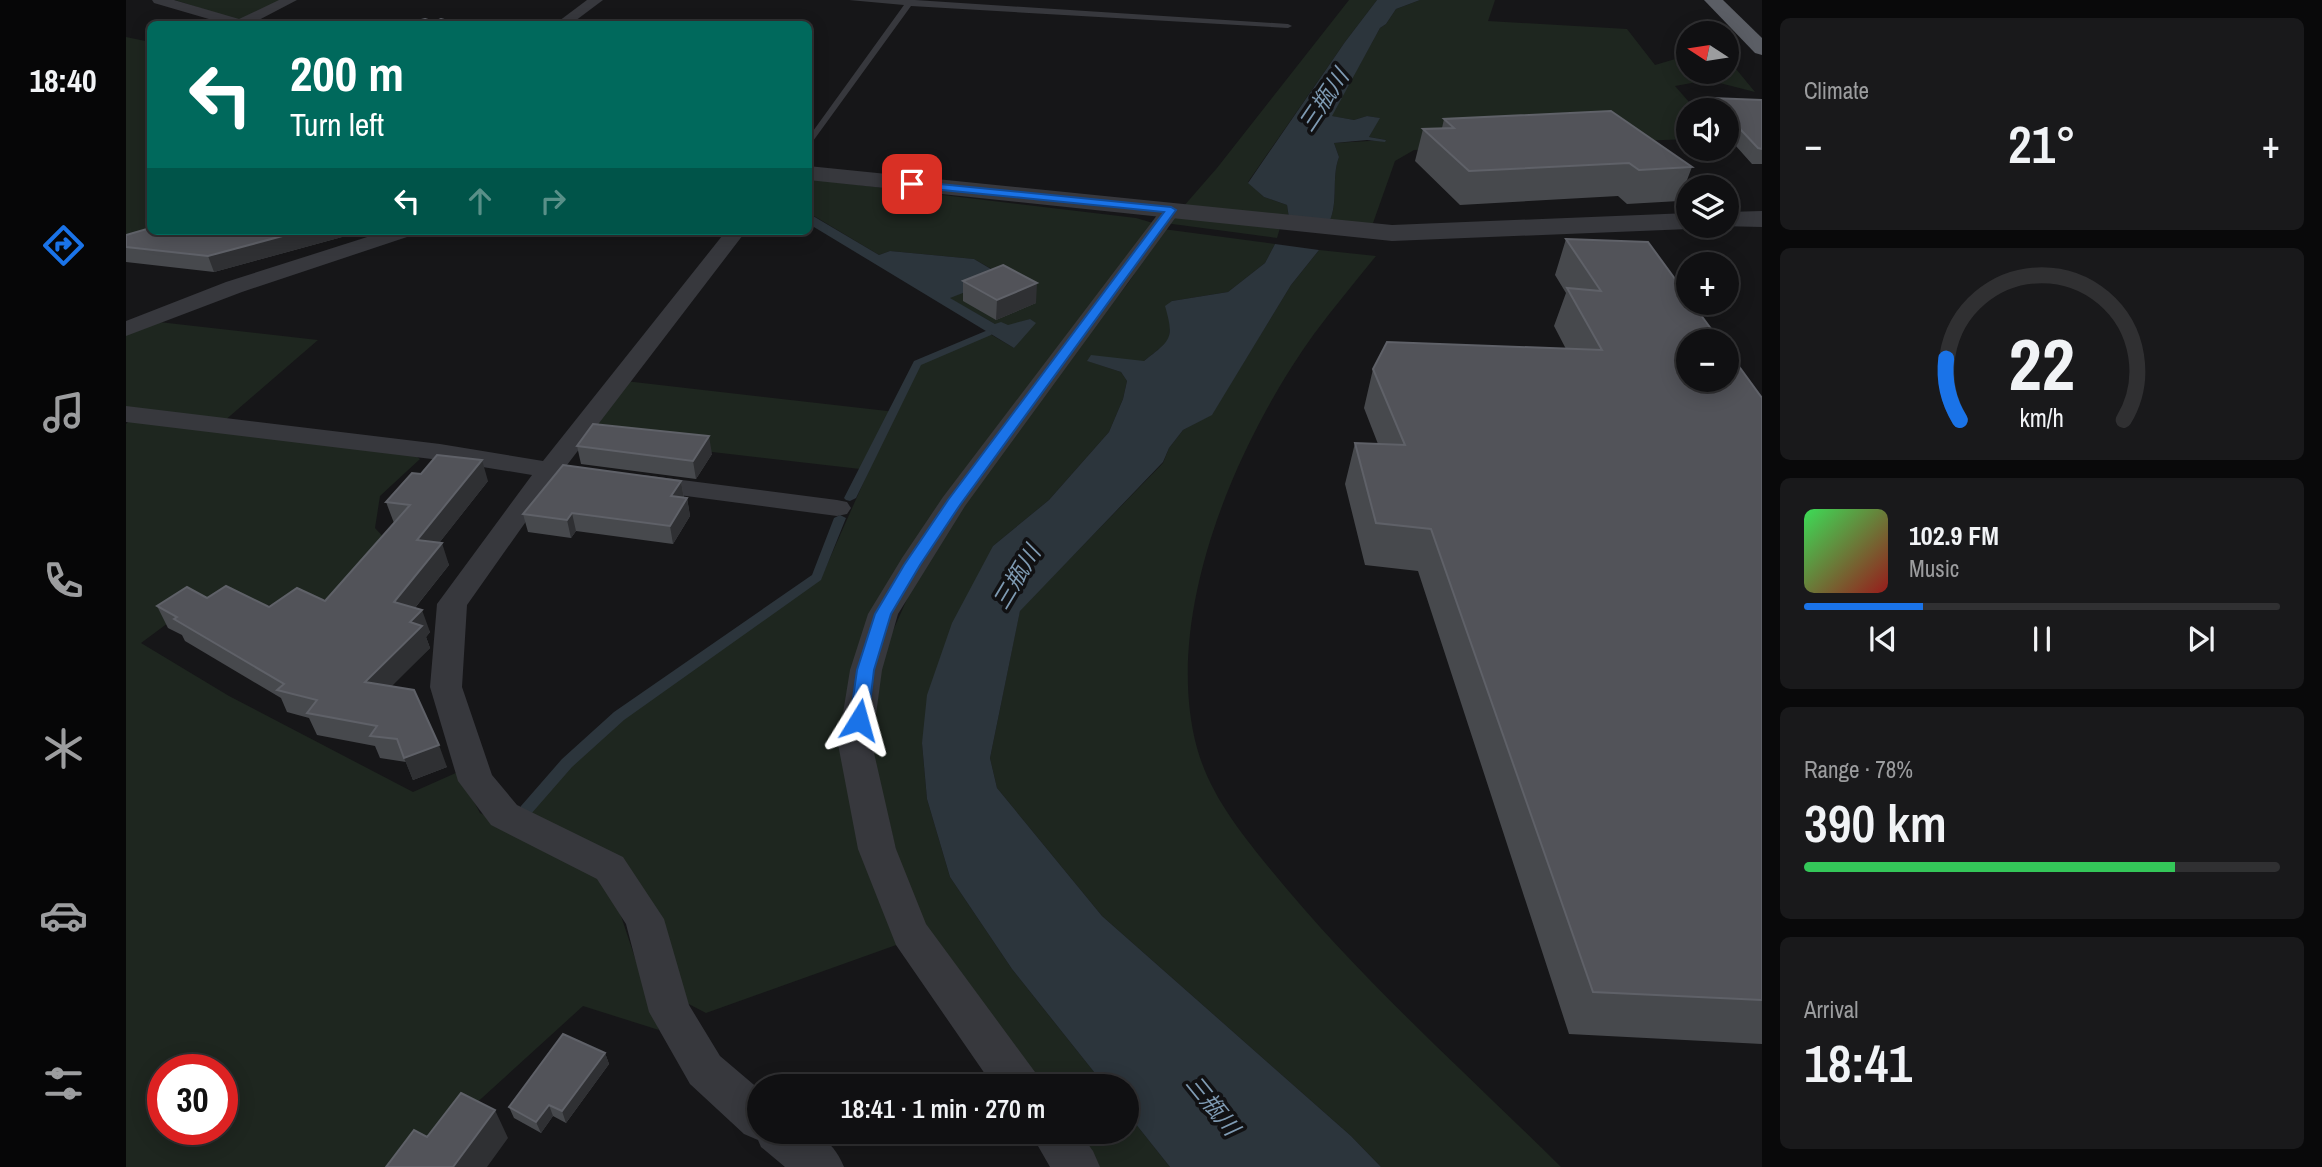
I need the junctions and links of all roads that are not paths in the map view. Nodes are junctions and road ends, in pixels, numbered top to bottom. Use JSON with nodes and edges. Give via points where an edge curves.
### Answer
{"nodes":[{"id":1,"x":159,"y":0,"type":"edge"},
{"id":2,"x":290,"y":0,"type":"edge"},
{"id":3,"x":596,"y":0,"type":"edge"},
{"id":4,"x":853,"y":0,"type":"edge"},
{"id":5,"x":1713,"y":0,"type":"edge"},
{"id":6,"x":910,"y":2,"type":"edge"},
{"id":7,"x":230,"y":21,"type":"edge"},
{"id":8,"x":246,"y":21,"type":"edge"},
{"id":9,"x":566,"y":21,"type":"edge"},
{"id":10,"x":1288,"y":26,"type":"dead end"},
{"id":11,"x":1762,"y":49,"type":"edge"},
{"id":12,"x":812,"y":139,"type":"edge"},
{"id":13,"x":812,"y":173,"type":"edge"},
{"id":14,"x":1171,"y":210,"type":"junction"},
{"id":15,"x":1762,"y":219,"type":"edge"},
{"id":16,"x":1739,"y":220,"type":"edge"},
{"id":17,"x":1676,"y":222,"type":"edge"},
{"id":18,"x":394,"y":235,"type":"edge"},
{"id":19,"x":733,"y":235,"type":"edge"},
{"id":20,"x":126,"y":329,"type":"edge"},
{"id":21,"x":126,"y":414,"type":"edge"},
{"id":22,"x":551,"y":468,"type":"junction"},
{"id":23,"x":837,"y":508,"type":"dead end"},
{"id":24,"x":1011,"y":1074,"type":"edge"},
{"id":25,"x":747,"y":1107,"type":"edge"},
{"id":26,"x":791,"y":1144,"type":"edge"},
{"id":27,"x":1061,"y":1144,"type":"edge"},
{"id":28,"x":821,"y":1167,"type":"edge"},
{"id":29,"x":1077,"y":1167,"type":"edge"}],
"edges":[{"from":1,"to":7,"type":"street"},
{"from":2,"to":8,"type":"street"},
{"from":3,"to":9,"type":"street"},
{"from":4,"to":6,"type":"lane"},
{"from":5,"to":11,"type":"highway"},
{"from":6,"to":10,"type":"lane"},
{"from":6,"to":12,"type":"lane"},
{"from":13,"to":14,"type":"street"},
{"from":14,"to":17,"type":"street","via":[[1348,230],[1434,232]]},
{"from":14,"to":24,"type":"street","via":[[953,503],[883,614],[866,670],[855,744],[877,849],[911,933]]},
{"from":15,"to":16,"type":"street"},
{"from":18,"to":20,"type":"street"},
{"from":19,"to":22,"type":"street"},
{"from":21,"to":22,"type":"street"},
{"from":22,"to":23,"type":"street"},
{"from":22,"to":25,"type":"street","via":[[452,604],[446,687],[477,781],[505,815],[610,868],[644,919],[670,1012],[705,1070]]},
{"from":26,"to":28,"type":"street"},
{"from":27,"to":29,"type":"street"}]}
